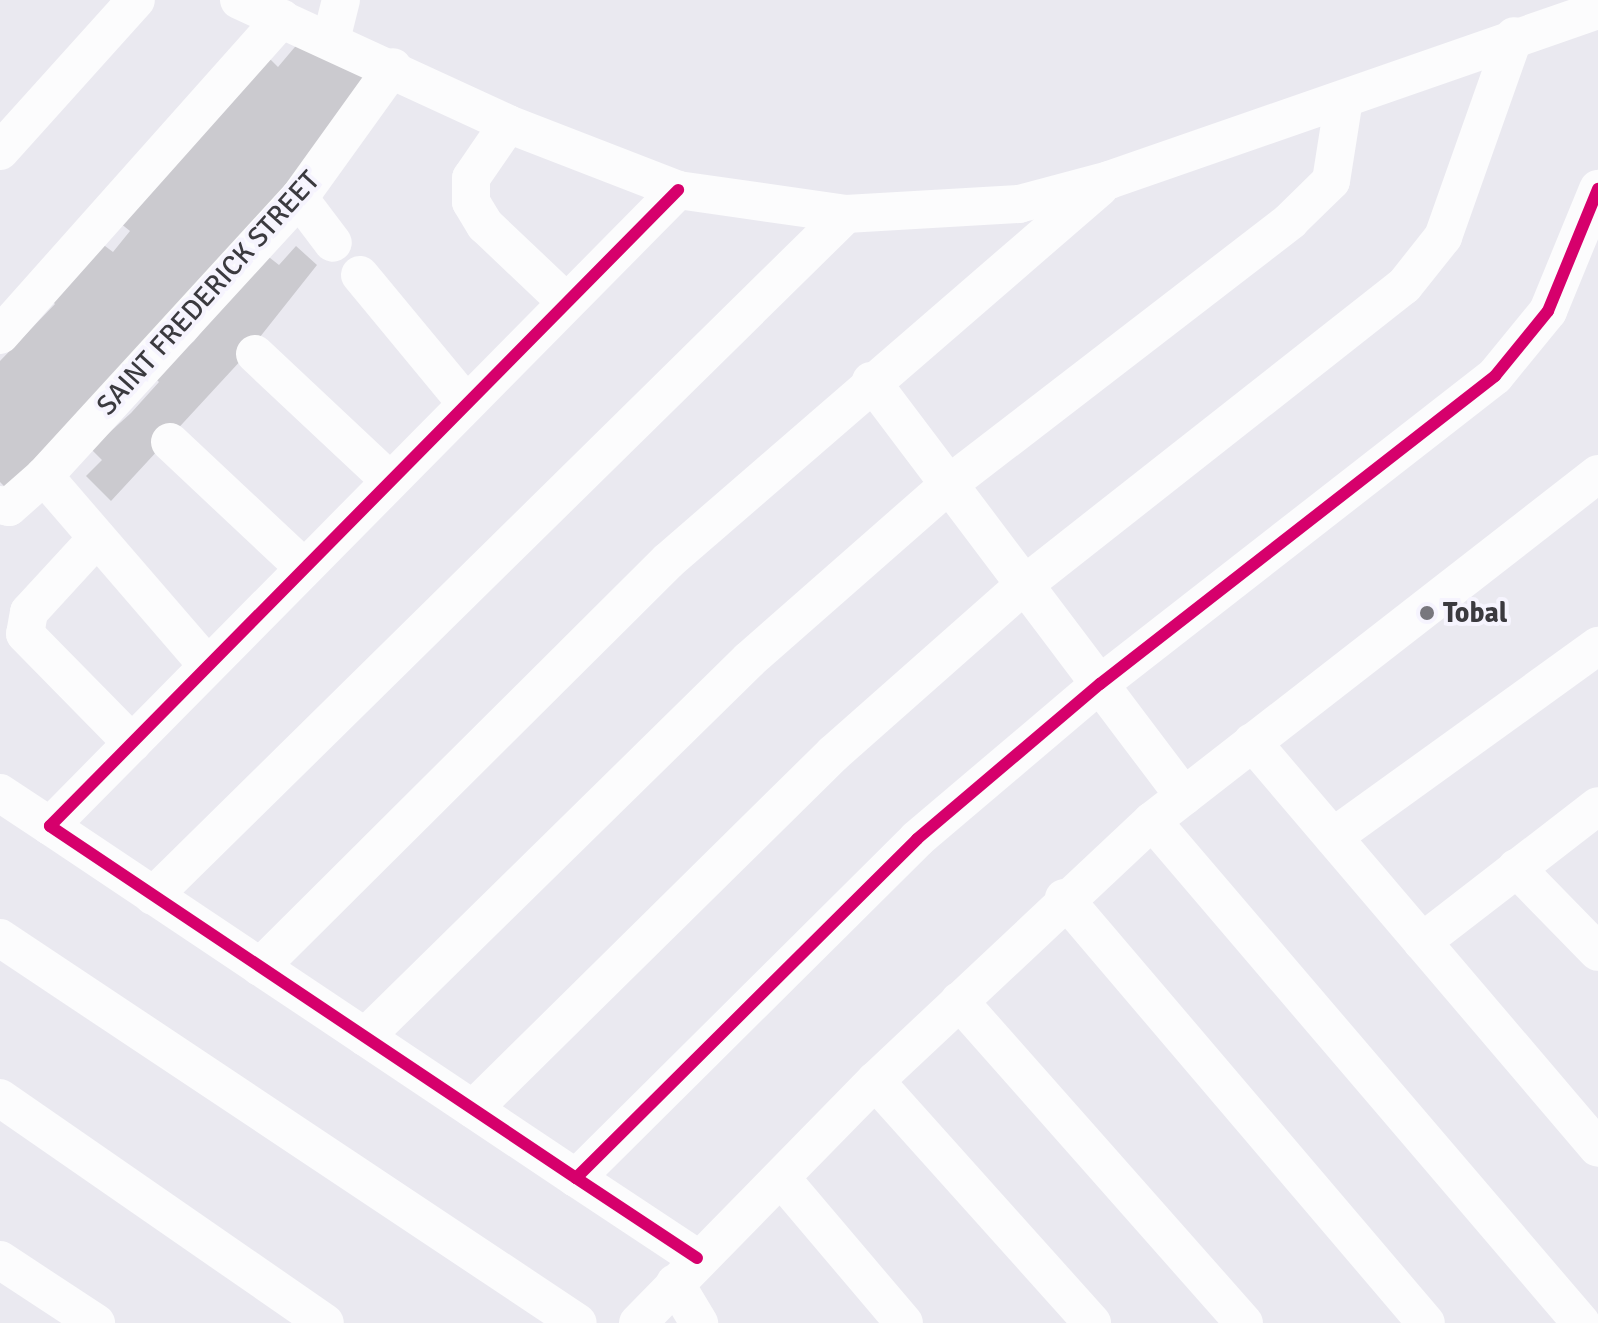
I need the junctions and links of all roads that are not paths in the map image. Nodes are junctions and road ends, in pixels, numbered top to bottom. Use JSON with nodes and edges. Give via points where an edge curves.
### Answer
{"nodes":[{"id":1,"x":136,"y":0,"type":"edge"},
{"id":2,"x":239,"y":0,"type":"edge"},
{"id":3,"x":341,"y":0,"type":"edge"},
{"id":4,"x":1598,"y":10,"type":"edge"},
{"id":5,"x":282,"y":19,"type":"junction"},
{"id":6,"x":1514,"y":36,"type":"junction"},
{"id":7,"x":331,"y":40,"type":"junction"},
{"id":8,"x":393,"y":67,"type":"junction"},
{"id":9,"x":1344,"y":99,"type":"junction"},
{"id":10,"x":508,"y":124,"type":"junction"},
{"id":11,"x":0,"y":151,"type":"edge"},
{"id":12,"x":1109,"y":180,"type":"junction"},
{"id":13,"x":1598,"y":189,"type":"edge"},
{"id":14,"x":678,"y":190,"type":"junction"},
{"id":15,"x":299,"y":198,"type":"junction"},
{"id":16,"x":846,"y":214,"type":"junction"},
{"id":17,"x":333,"y":243,"type":"dead end"},
{"id":18,"x":360,"y":275,"type":"dead end"},
{"id":19,"x":565,"y":301,"type":"junction"},
{"id":20,"x":0,"y":335,"type":"edge"},
{"id":21,"x":255,"y":354,"type":"dead end"},
{"id":22,"x":871,"y":381,"type":"junction"},
{"id":23,"x":465,"y":402,"type":"junction"},
{"id":24,"x":170,"y":442,"type":"dead end"},
{"id":25,"x":1598,"y":474,"type":"edge"},
{"id":26,"x":44,"y":476,"type":"junction"},
{"id":27,"x":388,"y":479,"type":"junction"},
{"id":28,"x":949,"y":484,"type":"junction"},
{"id":29,"x":4,"y":506,"type":"edge"},
{"id":30,"x":97,"y":538,"type":"junction"},
{"id":31,"x":301,"y":565,"type":"junction"},
{"id":32,"x":1025,"y":584,"type":"junction"},
{"id":33,"x":1598,"y":646,"type":"edge"},
{"id":34,"x":207,"y":665,"type":"junction"},
{"id":35,"x":1100,"y":684,"type":"junction"},
{"id":36,"x":1252,"y":742,"type":"junction"},
{"id":37,"x":132,"y":743,"type":"junction"},
{"id":38,"x":0,"y":793,"type":"edge"},
{"id":39,"x":1184,"y":796,"type":"junction"},
{"id":40,"x":1152,"y":821,"type":"junction"},
{"id":41,"x":1590,"y":825,"type":"edge"},
{"id":42,"x":50,"y":826,"type":"junction"},
{"id":43,"x":1333,"y":837,"type":"junction"},
{"id":44,"x":1516,"y":868,"type":"junction"},
{"id":45,"x":153,"y":896,"type":"junction"},
{"id":46,"x":1064,"y":898,"type":"junction"},
{"id":47,"x":0,"y":938,"type":"edge"},
{"id":48,"x":1422,"y":942,"type":"junction"},
{"id":49,"x":1598,"y":952,"type":"edge"},
{"id":50,"x":260,"y":967,"type":"junction"},
{"id":51,"x":959,"y":1001,"type":"junction"},
{"id":52,"x":365,"y":1037,"type":"junction"},
{"id":53,"x":875,"y":1081,"type":"junction"},
{"id":54,"x":0,"y":1098,"type":"edge"},
{"id":55,"x":473,"y":1109,"type":"junction"},
{"id":56,"x":1598,"y":1148,"type":"edge"},
{"id":57,"x":576,"y":1178,"type":"junction"},
{"id":58,"x":781,"y":1178,"type":"junction"},
{"id":59,"x":0,"y":1260,"type":"edge"},
{"id":60,"x":686,"y":1270,"type":"junction"},
{"id":61,"x":96,"y":1323,"type":"edge"},
{"id":62,"x":325,"y":1323,"type":"edge"},
{"id":63,"x":578,"y":1323,"type":"edge"},
{"id":64,"x":638,"y":1323,"type":"edge"},
{"id":65,"x":699,"y":1323,"type":"edge"},
{"id":66,"x":904,"y":1323,"type":"edge"},
{"id":67,"x":1092,"y":1323,"type":"edge"},
{"id":68,"x":1244,"y":1323,"type":"edge"},
{"id":69,"x":1426,"y":1323,"type":"edge"},
{"id":70,"x":1581,"y":1323,"type":"edge"}],
"edges":[{"from":1,"to":11,"type":"street"},
{"from":2,"to":5,"type":"street"},
{"from":3,"to":7,"type":"street"},
{"from":4,"to":6,"type":"street"},
{"from":5,"to":7,"type":"street"},
{"from":5,"to":20,"type":"street"},
{"from":6,"to":9,"type":"street"},
{"from":6,"to":32,"type":"street","via":[[1443,237],[1404,286]]},
{"from":7,"to":8,"type":"street"},
{"from":8,"to":10,"type":"street"},
{"from":8,"to":15,"type":"street","name":"SAINT FREDERICK STREET"},
{"from":9,"to":12,"type":"street"},
{"from":9,"to":28,"type":"street","via":[[1331,181],[1290,221]]},
{"from":10,"to":14,"type":"street"},
{"from":10,"to":19,"type":"street","via":[[471,178],[471,202],[485,225]]},
{"from":12,"to":16,"type":"street","via":[[1019,204]]},
{"from":12,"to":22,"type":"street"},
{"from":13,"to":35,"type":"street","via":[[1548,311],[1495,376]]},
{"from":14,"to":16,"type":"street"},
{"from":14,"to":19,"type":"street"},
{"from":15,"to":17,"type":"street"},
{"from":15,"to":26,"type":"street","name":"SAINT FREDERICK STREET"},
{"from":16,"to":45,"type":"street"},
{"from":18,"to":23,"type":"street"},
{"from":19,"to":23,"type":"street"},
{"from":21,"to":27,"type":"street"},
{"from":22,"to":28,"type":"street"},
{"from":22,"to":50,"type":"street","via":[[668,561]]},
{"from":23,"to":27,"type":"street"},
{"from":24,"to":31,"type":"street"},
{"from":25,"to":36,"type":"street"},
{"from":26,"to":29,"type":"street","name":"SAINT FREDERICK STREET"},
{"from":26,"to":30,"type":"street"},
{"from":27,"to":31,"type":"street"},
{"from":28,"to":32,"type":"street"},
{"from":28,"to":52,"type":"street","via":[[749,660]]},
{"from":30,"to":34,"type":"street"},
{"from":30,"to":37,"type":"street","via":[[29,612],[25,634]]},
{"from":31,"to":34,"type":"street"},
{"from":32,"to":35,"type":"street"},
{"from":32,"to":55,"type":"street","via":[[833,754]]},
{"from":33,"to":43,"type":"street"},
{"from":34,"to":37,"type":"street"},
{"from":35,"to":39,"type":"street"},
{"from":35,"to":57,"type":"street","via":[[917,839]]},
{"from":36,"to":39,"type":"street"},
{"from":36,"to":43,"type":"street"},
{"from":37,"to":42,"type":"street"},
{"from":38,"to":42,"type":"street"},
{"from":39,"to":40,"type":"street"},
{"from":40,"to":46,"type":"street"},
{"from":40,"to":70,"type":"street"},
{"from":41,"to":44,"type":"street"},
{"from":42,"to":45,"type":"street"},
{"from":43,"to":48,"type":"street"},
{"from":44,"to":48,"type":"street"},
{"from":44,"to":49,"type":"street"},
{"from":45,"to":50,"type":"street"},
{"from":46,"to":51,"type":"street"},
{"from":46,"to":69,"type":"street"},
{"from":47,"to":63,"type":"street"},
{"from":48,"to":56,"type":"street"},
{"from":50,"to":52,"type":"street"},
{"from":51,"to":53,"type":"street"},
{"from":51,"to":68,"type":"street"},
{"from":52,"to":55,"type":"street"},
{"from":53,"to":58,"type":"street"},
{"from":53,"to":67,"type":"street"},
{"from":54,"to":62,"type":"street"},
{"from":55,"to":57,"type":"street"},
{"from":57,"to":60,"type":"street"},
{"from":58,"to":60,"type":"street"},
{"from":58,"to":66,"type":"street"},
{"from":59,"to":61,"type":"street"},
{"from":60,"to":64,"type":"street"},
{"from":60,"to":65,"type":"street"}]}
